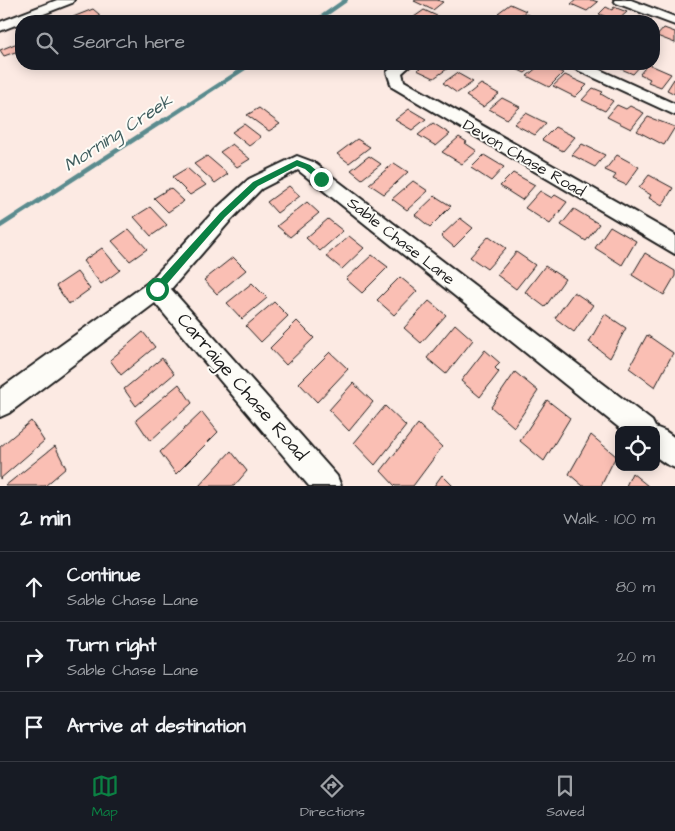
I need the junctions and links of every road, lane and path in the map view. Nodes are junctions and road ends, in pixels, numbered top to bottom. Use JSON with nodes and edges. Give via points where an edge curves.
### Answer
{"nodes":[{"id":1,"x":68,"y":0,"type":"edge"},
{"id":2,"x":620,"y":0,"type":"edge"},
{"id":3,"x":29,"y":15,"type":"edge"},
{"id":4,"x":659,"y":15,"type":"edge"},
{"id":5,"x":660,"y":15,"type":"edge"},
{"id":6,"x":15,"y":20,"type":"edge"},
{"id":7,"x":675,"y":21,"type":"edge"},
{"id":8,"x":0,"y":26,"type":"edge"},
{"id":9,"x":397,"y":70,"type":"edge"},
{"id":10,"x":589,"y":70,"type":"edge"},
{"id":11,"x":675,"y":110,"type":"edge"},
{"id":12,"x":675,"y":245,"type":"edge"},
{"id":13,"x":157,"y":289,"type":"junction"},
{"id":14,"x":0,"y":404,"type":"edge"},
{"id":15,"x":638,"y":426,"type":"edge"},
{"id":16,"x":660,"y":443,"type":"edge"},
{"id":17,"x":675,"y":455,"type":"edge"},
{"id":18,"x":327,"y":486,"type":"edge"}],
"edges":[{"from":1,"to":3,"type":"street"},
{"from":2,"to":4,"type":"street"},
{"from":5,"to":7,"type":"street"},
{"from":6,"to":8,"type":"street"},
{"from":9,"to":12,"type":"street","name":"Devon Chase Road","via":[[394,72],[397,84]]},
{"from":10,"to":11,"type":"street"},
{"from":13,"to":14,"type":"street","name":"Sable Chase Lane"},
{"from":13,"to":15,"type":"street","name":"Sable Chase Lane","via":[[255,184],[297,162]]},
{"from":13,"to":18,"type":"street","name":"Carraige Chase Road"},
{"from":16,"to":17,"type":"street"}]}
